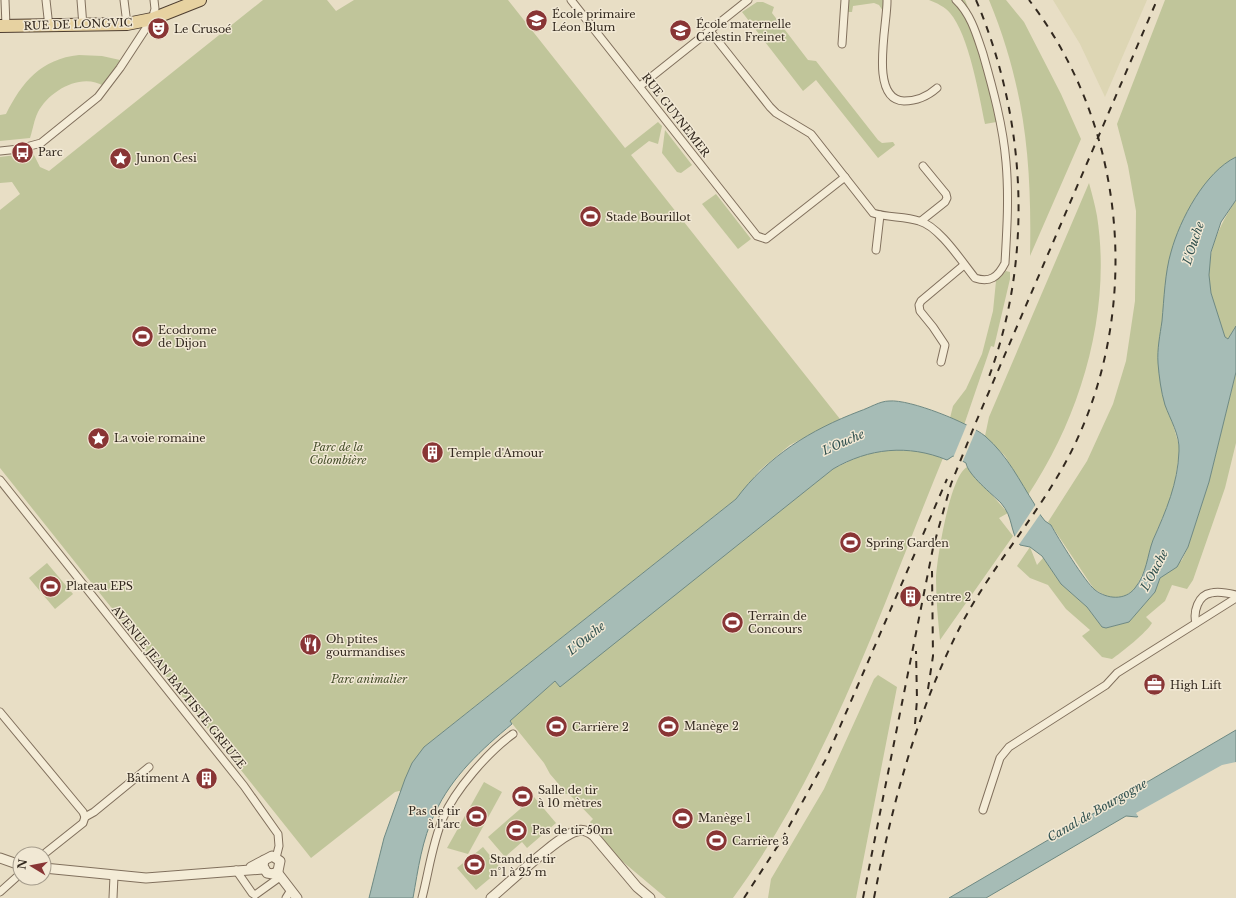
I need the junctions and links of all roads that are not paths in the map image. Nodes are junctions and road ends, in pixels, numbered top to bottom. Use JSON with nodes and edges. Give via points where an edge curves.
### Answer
{"nodes":[{"id":1,"x":5,"y":0,"type":"edge"},
{"id":2,"x":46,"y":0,"type":"edge"},
{"id":3,"x":81,"y":0,"type":"edge"},
{"id":4,"x":124,"y":0,"type":"edge"},
{"id":5,"x":154,"y":0,"type":"edge"},
{"id":6,"x":200,"y":0,"type":"edge"},
{"id":7,"x":571,"y":0,"type":"edge"},
{"id":8,"x":748,"y":0,"type":"edge"},
{"id":9,"x":845,"y":0,"type":"edge"},
{"id":10,"x":887,"y":0,"type":"edge"},
{"id":11,"x":956,"y":0,"type":"edge"},
{"id":12,"x":152,"y":19,"type":"junction"},
{"id":13,"x":127,"y":24,"type":"junction"},
{"id":14,"x":3,"y":26,"type":"edge"},
{"id":15,"x":83,"y":26,"type":"junction"},
{"id":16,"x":49,"y":27,"type":"junction"},
{"id":17,"x":710,"y":31,"type":"junction"},
{"id":18,"x":842,"y":44,"type":"dead end"},
{"id":19,"x":640,"y":86,"type":"junction"},
{"id":20,"x":937,"y":88,"type":"dead end"},
{"id":21,"x":0,"y":151,"type":"edge"},
{"id":22,"x":923,"y":166,"type":"dead end"},
{"id":23,"x":845,"y":177,"type":"junction"},
{"id":24,"x":880,"y":215,"type":"junction"},
{"id":25,"x":921,"y":221,"type":"junction"},
{"id":26,"x":876,"y":250,"type":"dead end"},
{"id":27,"x":964,"y":265,"type":"junction"},
{"id":28,"x":941,"y":362,"type":"dead end"},
{"id":29,"x":0,"y":480,"type":"edge"},
{"id":30,"x":1236,"y":595,"type":"edge"},
{"id":31,"x":1236,"y":598,"type":"edge"},
{"id":32,"x":1196,"y":623,"type":"junction"},
{"id":33,"x":0,"y":712,"type":"edge"},
{"id":34,"x":513,"y":734,"type":"dead end"},
{"id":35,"x":149,"y":767,"type":"dead end"},
{"id":36,"x":983,"y":810,"type":"dead end"},
{"id":37,"x":85,"y":817,"type":"junction"},
{"id":38,"x":52,"y":847,"type":"edge"},
{"id":39,"x":0,"y":858,"type":"edge"},
{"id":40,"x":276,"y":858,"type":"junction"},
{"id":41,"x":12,"y":863,"type":"edge"},
{"id":42,"x":264,"y":864,"type":"junction"},
{"id":43,"x":52,"y":869,"type":"edge"},
{"id":44,"x":236,"y":870,"type":"junction"},
{"id":45,"x":278,"y":875,"type":"junction"},
{"id":46,"x":114,"y":876,"type":"junction"},
{"id":47,"x":12,"y":881,"type":"edge"},
{"id":48,"x":0,"y":892,"type":"edge"},
{"id":49,"x":288,"y":894,"type":"edge"},
{"id":50,"x":113,"y":898,"type":"edge"},
{"id":51,"x":297,"y":898,"type":"edge"},
{"id":52,"x":422,"y":898,"type":"edge"},
{"id":53,"x":491,"y":898,"type":"edge"},
{"id":54,"x":650,"y":898,"type":"edge"}],
"edges":[{"from":1,"to":14,"type":"street"},
{"from":2,"to":16,"type":"street"},
{"from":3,"to":15,"type":"street"},
{"from":4,"to":13,"type":"street"},
{"from":5,"to":12,"type":"street"},
{"from":6,"to":12,"type":"main road","name":"RUE DE LONGVIC"},
{"from":7,"to":19,"type":"street","name":"RUE GUYNEMER"},
{"from":8,"to":17,"type":"street"},
{"from":9,"to":18,"type":"street"},
{"from":10,"to":20,"type":"street","via":[[882,72],[884,86],[893,98],[906,101],[927,96]]},
{"from":11,"to":27,"type":"street","via":[[970,18],[994,94],[1006,161],[1007,193],[1005,263],[1000,273],[994,279],[983,281],[975,278]]},
{"from":12,"to":13,"type":"main road","name":"RUE DE LONGVIC"},
{"from":12,"to":21,"type":"street","via":[[98,97],[41,144]]},
{"from":13,"to":15,"type":"main road","name":"RUE DE LONGVIC"},
{"from":14,"to":16,"type":"main road","name":"RUE DE LONGVIC"},
{"from":15,"to":16,"type":"main road","name":"RUE DE LONGVIC"},
{"from":17,"to":19,"type":"street"},
{"from":17,"to":23,"type":"street","via":[[770,107],[811,134]]},
{"from":19,"to":23,"type":"street","name":"RUE GUYNEMER","via":[[757,236],[766,239]]},
{"from":22,"to":25,"type":"street","via":[[947,198]]},
{"from":23,"to":24,"type":"street","via":[[874,213]]},
{"from":24,"to":25,"type":"street"},
{"from":24,"to":26,"type":"street"},
{"from":25,"to":27,"type":"street","via":[[934,229]]},
{"from":27,"to":28,"type":"street","via":[[919,305],[920,311],[945,345]]},
{"from":29,"to":40,"type":"street","name":"AVENUE JEAN BAPTISTE GREUZE","via":[[244,786],[278,834],[280,842]]},
{"from":30,"to":32,"type":"street","via":[[1210,592],[1203,597],[1194,616]]},
{"from":31,"to":32,"type":"street"},
{"from":32,"to":36,"type":"street","via":[[1117,673],[1106,686],[1009,747],[1000,758]]},
{"from":33,"to":37,"type":"street"},
{"from":34,"to":52,"type":"street","via":[[504,740],[467,781],[443,818],[430,858]]},
{"from":35,"to":37,"type":"street"},
{"from":37,"to":38,"type":"street","via":[[83,822]]},
{"from":39,"to":41,"type":"street"},
{"from":40,"to":42,"type":"street","via":[[270,856]]},
{"from":40,"to":45,"type":"street","via":[[280,864]]},
{"from":42,"to":44,"type":"street"},
{"from":42,"to":45,"type":"street","via":[[269,874]]},
{"from":43,"to":46,"type":"street"},
{"from":44,"to":45,"type":"street","via":[[255,895]]},
{"from":44,"to":46,"type":"street","via":[[146,878]]},
{"from":45,"to":49,"type":"street"},
{"from":46,"to":50,"type":"street"},
{"from":47,"to":48,"type":"street"},
{"from":49,"to":51,"type":"street"},
{"from":53,"to":54,"type":"street","via":[[564,838],[578,830],[594,836]]}]}
